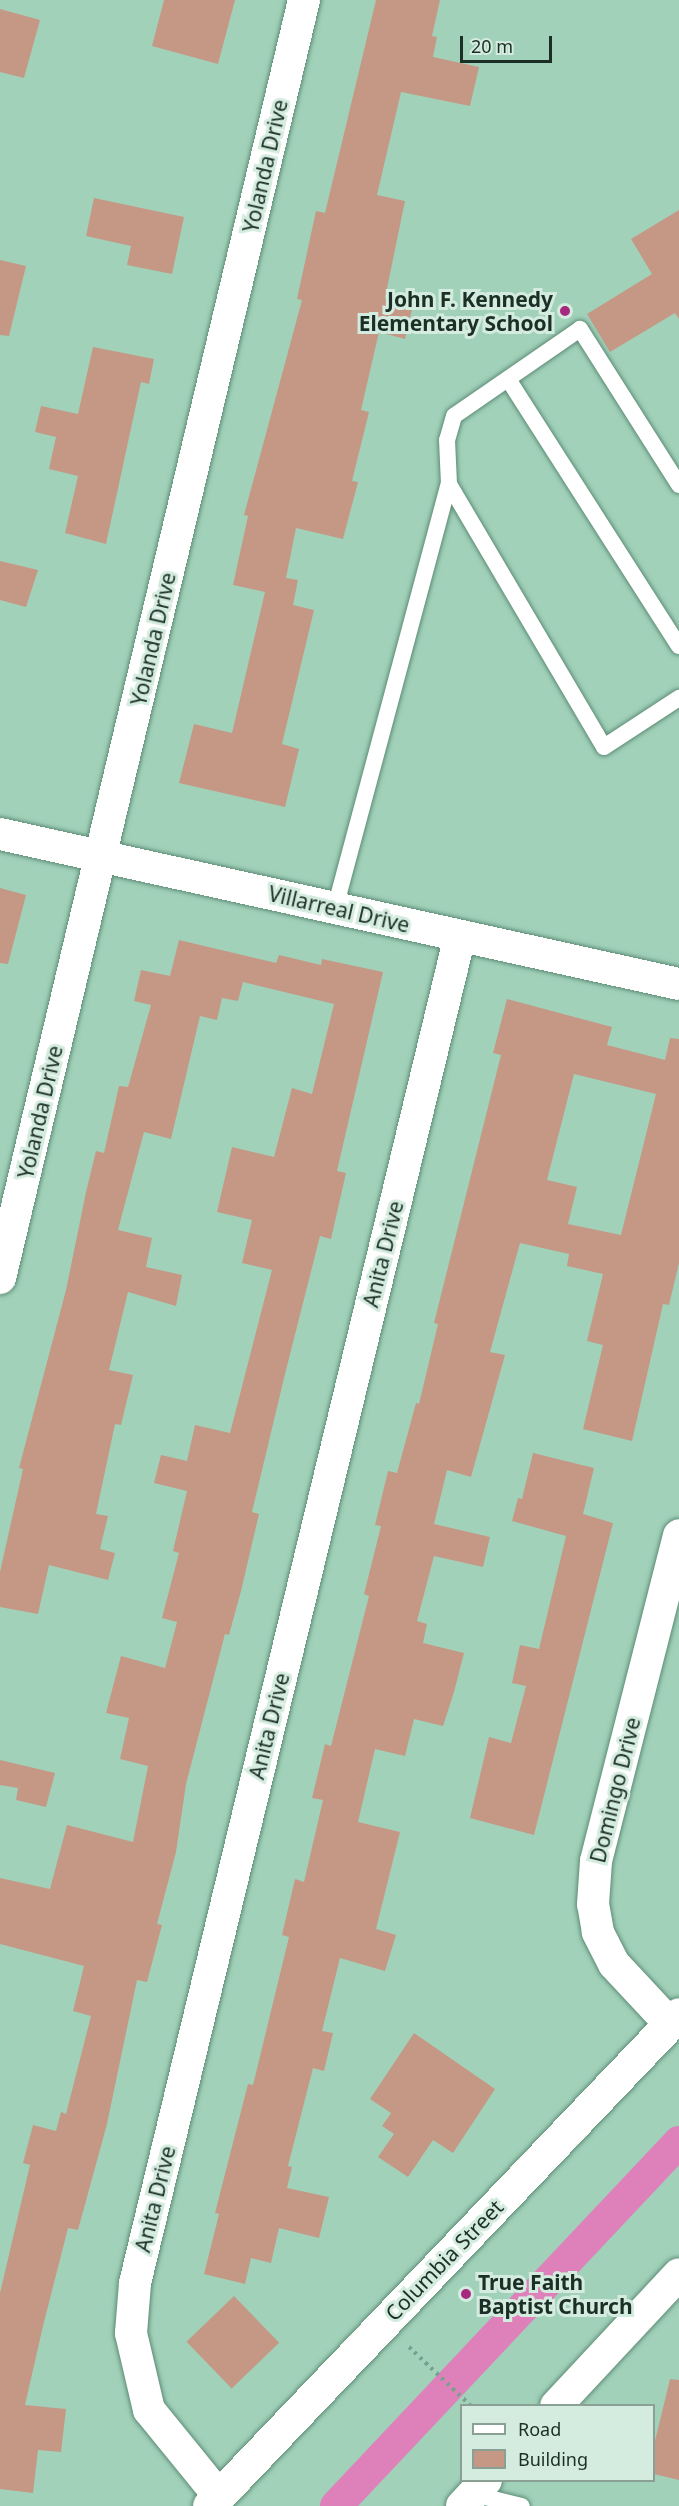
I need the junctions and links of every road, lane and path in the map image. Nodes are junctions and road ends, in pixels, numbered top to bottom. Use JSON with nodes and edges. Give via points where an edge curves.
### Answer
{"nodes":[{"id":1,"x":304,"y":0,"type":"edge"},
{"id":2,"x":508,"y":379,"type":"junction"},
{"id":3,"x":449,"y":484,"type":"junction"},
{"id":4,"x":679,"y":485,"type":"edge"},
{"id":5,"x":679,"y":646,"type":"edge"},
{"id":6,"x":679,"y":698,"type":"edge"},
{"id":7,"x":0,"y":834,"type":"edge"},
{"id":8,"x":101,"y":856,"type":"junction"},
{"id":9,"x":335,"y":908,"type":"junction"},
{"id":10,"x":460,"y":936,"type":"junction"},
{"id":11,"x":679,"y":984,"type":"edge"},
{"id":12,"x":0,"y":1278,"type":"edge"},
{"id":13,"x":679,"y":1535,"type":"edge"},
{"id":14,"x":674,"y":2019,"type":"edge"},
{"id":15,"x":679,"y":2274,"type":"edge"},
{"id":16,"x":409,"y":2347,"type":"dead end"},
{"id":17,"x":469,"y":2404,"type":"edge"},
{"id":18,"x":558,"y":2404,"type":"edge"},
{"id":19,"x":474,"y":2493,"type":"edge"},
{"id":20,"x":214,"y":2501,"type":"edge"},
{"id":21,"x":522,"y":2506,"type":"edge"}],
"edges":[{"from":1,"to":8,"type":"street","name":"Yolanda Drive"},
{"from":2,"to":3,"type":"lane","via":[[454,416],[447,440]]},
{"from":2,"to":4,"type":"lane","via":[[580,329]]},
{"from":2,"to":5,"type":"lane"},
{"from":3,"to":6,"type":"lane","via":[[604,747]]},
{"from":3,"to":9,"type":"lane"},
{"from":7,"to":8,"type":"street","name":"Villarreal Drive"},
{"from":8,"to":9,"type":"street","name":"Villarreal Drive"},
{"from":8,"to":12,"type":"street","name":"Yolanda Drive"},
{"from":9,"to":10,"type":"street","name":"Villarreal Drive"},
{"from":10,"to":11,"type":"street","name":"Villarreal Drive"},
{"from":10,"to":20,"type":"street","name":"Anita Drive","via":[[135,2283],[131,2333],[149,2410]]},
{"from":13,"to":14,"type":"street","name":"Domingo Drive","via":[[596,1861],[593,1904],[598,1932],[614,1964]]},
{"from":14,"to":20,"type":"street","name":"Columbia Street"},
{"from":15,"to":18,"type":"street"},
{"from":16,"to":17,"type":"path"},
{"from":19,"to":21,"type":"lane"}]}
